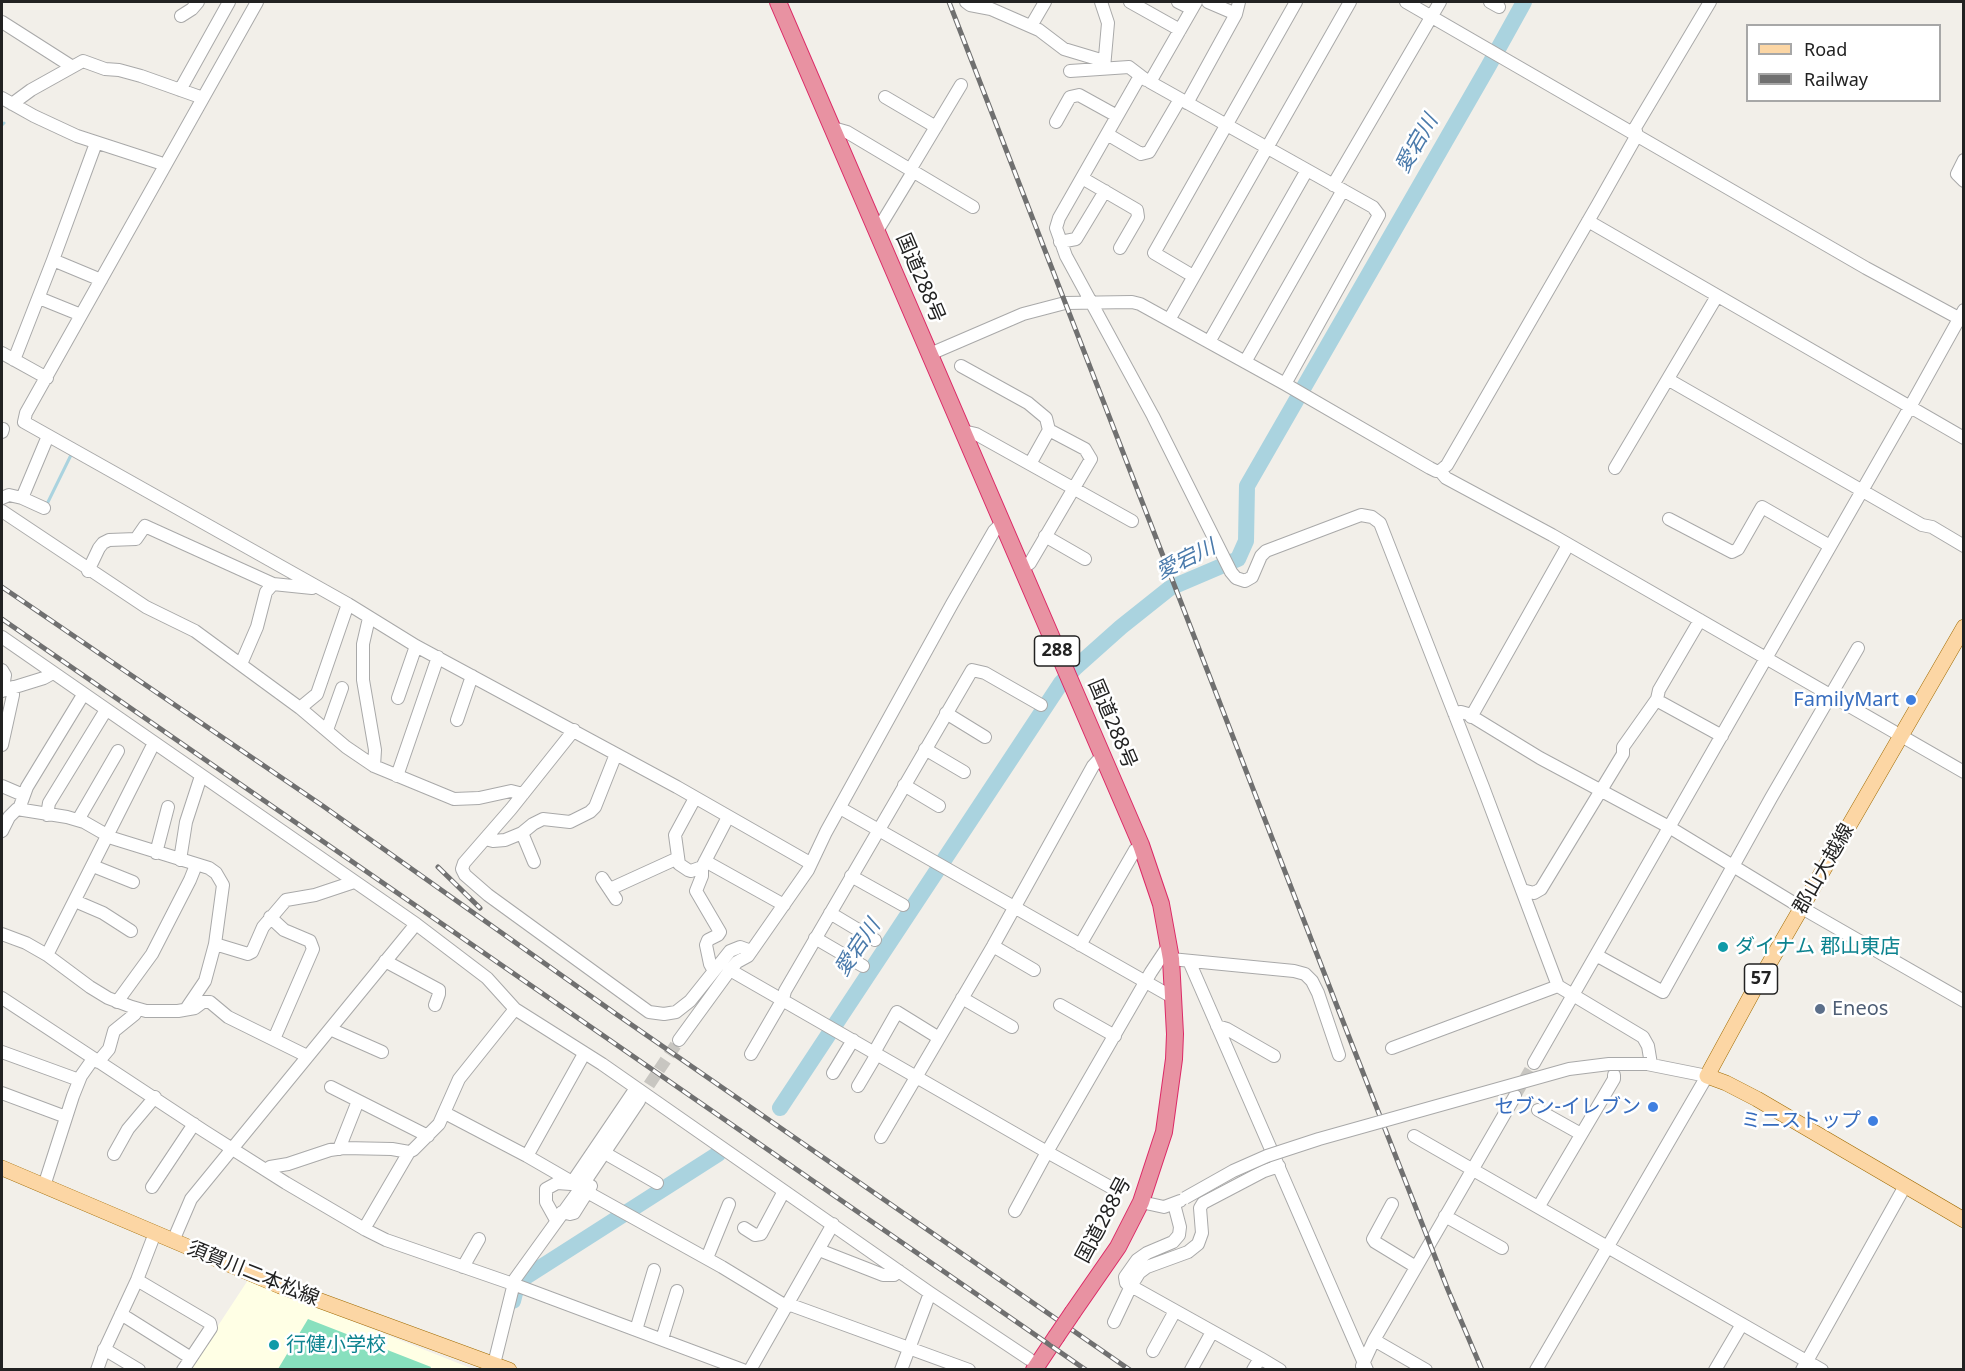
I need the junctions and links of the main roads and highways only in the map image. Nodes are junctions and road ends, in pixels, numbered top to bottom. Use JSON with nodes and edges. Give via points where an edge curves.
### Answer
{"nodes":[{"id":1,"x":778,"y":2,"type":"edge"},
{"id":2,"x":1964,"y":627,"type":"edge"},
{"id":3,"x":2,"y":1168,"type":"edge"},
{"id":4,"x":1964,"y":1220,"type":"edge"},
{"id":5,"x":1032,"y":1364,"type":"edge"},
{"id":6,"x":486,"y":1365,"type":"edge"},
{"id":7,"x":509,"y":1370,"type":"edge"}],
"edges":[{"from":1,"to":5,"type":"highway","name":"国道288号","number":"288","bridge":true,"via":[[1141,845],[1161,904],[1170,952],[1174,1059],[1161,1141],[1142,1202],[1118,1247],[1056,1337]]},
{"from":2,"to":4,"type":"main road","name":"郡山大越線","number":"57","via":[[1707,1076],[1758,1099]]},
{"from":3,"to":6,"type":"main road","name":"須賀川二本松線","via":[[319,1301]]},
{"from":6,"to":7,"type":"main road","name":"須賀川二本松線"}]}
